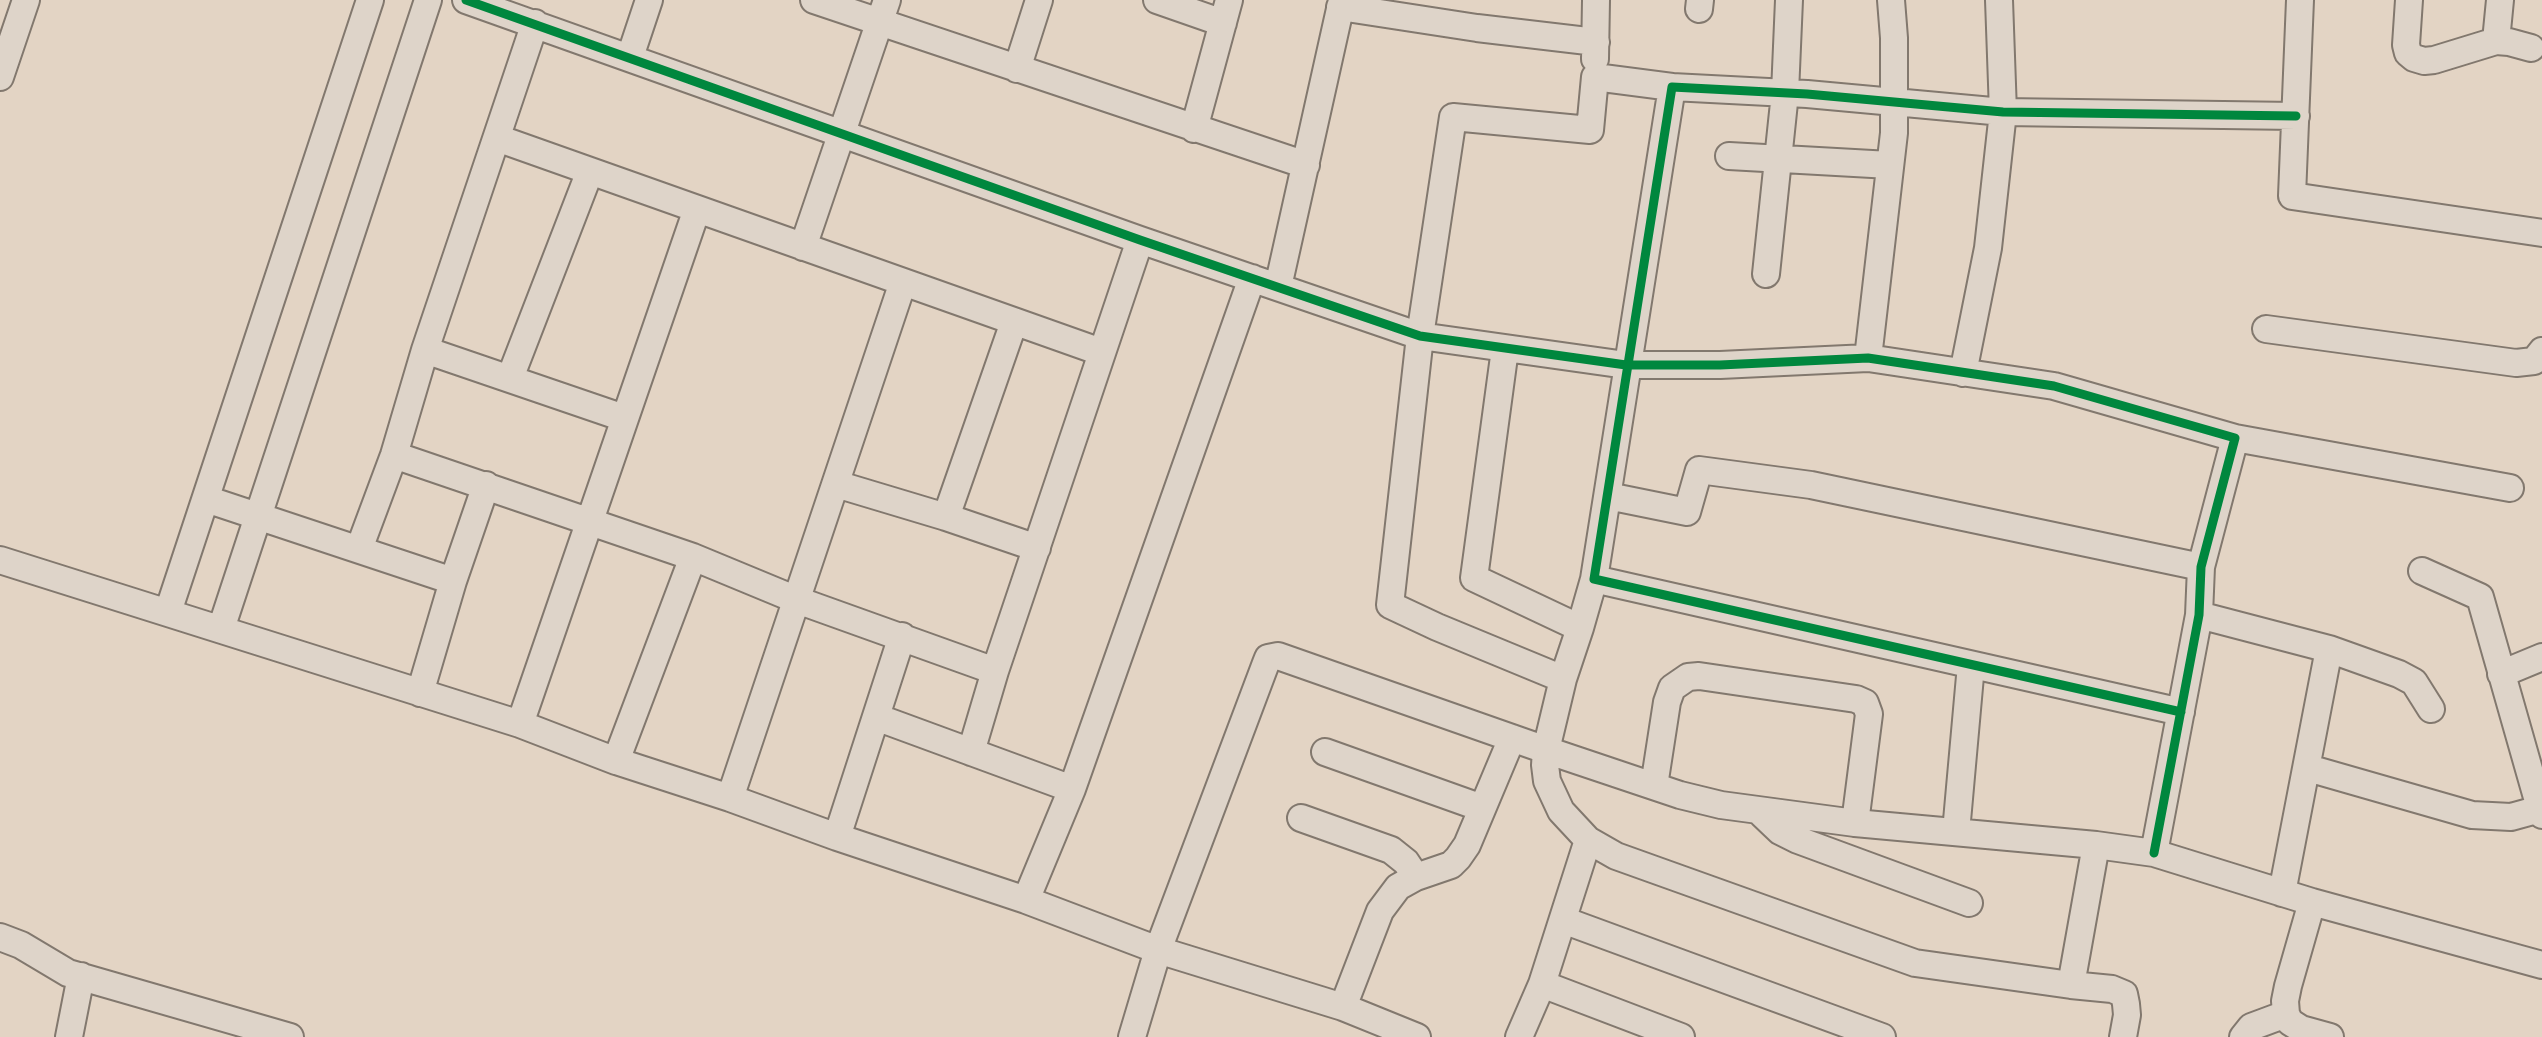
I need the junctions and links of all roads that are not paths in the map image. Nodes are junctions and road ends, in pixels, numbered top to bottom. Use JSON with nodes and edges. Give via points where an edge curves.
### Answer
{"nodes":[{"id":1,"x":26,"y":0,"type":"edge"},
{"id":2,"x":370,"y":0,"type":"edge"},
{"id":3,"x":428,"y":0,"type":"edge"},
{"id":4,"x":466,"y":0,"type":"edge"},
{"id":5,"x":649,"y":0,"type":"edge"},
{"id":6,"x":814,"y":0,"type":"edge"},
{"id":7,"x":1039,"y":0,"type":"edge"},
{"id":8,"x":1157,"y":0,"type":"edge"},
{"id":9,"x":1596,"y":0,"type":"edge"},
{"id":10,"x":1789,"y":0,"type":"edge"},
{"id":11,"x":1891,"y":0,"type":"edge"},
{"id":12,"x":1999,"y":0,"type":"edge"},
{"id":13,"x":2300,"y":0,"type":"edge"},
{"id":14,"x":2409,"y":0,"type":"edge"},
{"id":15,"x":2500,"y":0,"type":"edge"},
{"id":16,"x":1341,"y":4,"type":"edge"},
{"id":17,"x":884,"y":11,"type":"edge"},
{"id":18,"x":1226,"y":12,"type":"edge"},
{"id":19,"x":535,"y":23,"type":"junction"},
{"id":20,"x":2496,"y":41,"type":"junction"},
{"id":21,"x":1596,"y":42,"type":"junction"},
{"id":22,"x":2531,"y":48,"type":"dead end"},
{"id":23,"x":630,"y":57,"type":"junction"},
{"id":24,"x":1017,"y":69,"type":"junction"},
{"id":25,"x":0,"y":77,"type":"edge"},
{"id":26,"x":1595,"y":77,"type":"junction"},
{"id":27,"x":1672,"y":87,"type":"junction"},
{"id":28,"x":1785,"y":93,"type":"junction"},
{"id":29,"x":1894,"y":103,"type":"junction"},
{"id":30,"x":2003,"y":112,"type":"junction"},
{"id":31,"x":2296,"y":116,"type":"junction"},
{"id":32,"x":1194,"y":129,"type":"junction"},
{"id":33,"x":843,"y":134,"type":"junction"},
{"id":34,"x":497,"y":138,"type":"junction"},
{"id":35,"x":1729,"y":156,"type":"dead end"},
{"id":36,"x":1778,"y":158,"type":"junction"},
{"id":37,"x":1306,"y":165,"type":"junction"},
{"id":38,"x":1890,"y":165,"type":"junction"},
{"id":39,"x":590,"y":171,"type":"junction"},
{"id":40,"x":697,"y":209,"type":"junction"},
{"id":41,"x":2542,"y":233,"type":"edge"},
{"id":42,"x":1140,"y":240,"type":"junction"},
{"id":43,"x":803,"y":247,"type":"junction"},
{"id":44,"x":1766,"y":274,"type":"dead end"},
{"id":45,"x":1252,"y":278,"type":"junction"},
{"id":46,"x":903,"y":282,"type":"junction"},
{"id":47,"x":1278,"y":287,"type":"junction"},
{"id":48,"x":1014,"y":322,"type":"junction"},
{"id":49,"x":2266,"y":329,"type":"dead end"},
{"id":50,"x":1420,"y":336,"type":"junction"},
{"id":51,"x":1505,"y":349,"type":"junction"},
{"id":52,"x":425,"y":350,"type":"junction"},
{"id":53,"x":2542,"y":351,"type":"edge"},
{"id":54,"x":1101,"y":352,"type":"junction"},
{"id":55,"x":1868,"y":358,"type":"junction"},
{"id":56,"x":1626,"y":365,"type":"junction"},
{"id":57,"x":1963,"y":373,"type":"junction"},
{"id":58,"x":510,"y":378,"type":"junction"},
{"id":59,"x":624,"y":418,"type":"junction"},
{"id":60,"x":2235,"y":438,"type":"junction"},
{"id":61,"x":394,"y":455,"type":"junction"},
{"id":62,"x":836,"y":484,"type":"junction"},
{"id":63,"x":486,"y":485,"type":"junction"},
{"id":64,"x":2510,"y":488,"type":"dead end"},
{"id":65,"x":1608,"y":496,"type":"junction"},
{"id":66,"x":206,"y":499,"type":"junction"},
{"id":67,"x":257,"y":517,"type":"junction"},
{"id":68,"x":946,"y":517,"type":"junction"},
{"id":69,"x":589,"y":523,"type":"junction"},
{"id":70,"x":1037,"y":548,"type":"junction"},
{"id":71,"x":359,"y":549,"type":"junction"},
{"id":72,"x":693,"y":557,"type":"junction"},
{"id":73,"x":0,"y":560,"type":"edge"},
{"id":74,"x":2201,"y":567,"type":"junction"},
{"id":75,"x":2422,"y":571,"type":"dead end"},
{"id":76,"x":1593,"y":579,"type":"junction"},
{"id":77,"x":453,"y":581,"type":"junction"},
{"id":78,"x":797,"y":600,"type":"junction"},
{"id":79,"x":168,"y":612,"type":"junction"},
{"id":80,"x":2199,"y":615,"type":"junction"},
{"id":81,"x":1580,"y":628,"type":"junction"},
{"id":82,"x":221,"y":629,"type":"junction"},
{"id":83,"x":902,"y":636,"type":"junction"},
{"id":84,"x":2329,"y":649,"type":"junction"},
{"id":85,"x":2542,"y":657,"type":"edge"},
{"id":86,"x":1971,"y":665,"type":"junction"},
{"id":87,"x":995,"y":672,"type":"junction"},
{"id":88,"x":2501,"y":674,"type":"junction"},
{"id":89,"x":1563,"y":679,"type":"junction"},
{"id":90,"x":420,"y":693,"type":"junction"},
{"id":91,"x":2431,"y":708,"type":"dead end"},
{"id":92,"x":2181,"y":712,"type":"junction"},
{"id":93,"x":876,"y":717,"type":"junction"},
{"id":94,"x":520,"y":724,"type":"junction"},
{"id":95,"x":1512,"y":738,"type":"junction"},
{"id":96,"x":1546,"y":750,"type":"junction"},
{"id":97,"x":971,"y":752,"type":"junction"},
{"id":98,"x":1325,"y":752,"type":"dead end"},
{"id":99,"x":616,"y":761,"type":"junction"},
{"id":100,"x":2308,"y":768,"type":"junction"},
{"id":101,"x":1654,"y":786,"type":"junction"},
{"id":102,"x":1072,"y":789,"type":"junction"},
{"id":103,"x":730,"y":798,"type":"junction"},
{"id":104,"x":1482,"y":808,"type":"junction"},
{"id":105,"x":1760,"y":812,"type":"junction"},
{"id":106,"x":2541,"y":812,"type":"edge"},
{"id":107,"x":1301,"y":818,"type":"dead end"},
{"id":108,"x":1855,"y":823,"type":"junction"},
{"id":109,"x":1956,"y":832,"type":"junction"},
{"id":110,"x":837,"y":837,"type":"junction"},
{"id":111,"x":1588,"y":840,"type":"junction"},
{"id":112,"x":2096,"y":844,"type":"junction"},
{"id":113,"x":2154,"y":853,"type":"junction"},
{"id":114,"x":1416,"y":877,"type":"junction"},
{"id":115,"x":2282,"y":893,"type":"junction"},
{"id":116,"x":1026,"y":900,"type":"junction"},
{"id":117,"x":2312,"y":902,"type":"junction"},
{"id":118,"x":1969,"y":903,"type":"dead end"},
{"id":119,"x":1563,"y":920,"type":"junction"},
{"id":120,"x":0,"y":937,"type":"edge"},
{"id":121,"x":1158,"y":950,"type":"junction"},
{"id":122,"x":2542,"y":965,"type":"edge"},
{"id":123,"x":81,"y":976,"type":"junction"},
{"id":124,"x":1542,"y":984,"type":"junction"},
{"id":125,"x":2071,"y":985,"type":"junction"},
{"id":126,"x":1343,"y":1007,"type":"junction"},
{"id":127,"x":2286,"y":1014,"type":"junction"},
{"id":128,"x":1668,"y":1034,"type":"edge"},
{"id":129,"x":69,"y":1037,"type":"edge"},
{"id":130,"x":290,"y":1037,"type":"edge"},
{"id":131,"x":1132,"y":1037,"type":"edge"},
{"id":132,"x":1417,"y":1037,"type":"edge"},
{"id":133,"x":1519,"y":1037,"type":"edge"},
{"id":134,"x":1882,"y":1037,"type":"edge"},
{"id":135,"x":2123,"y":1037,"type":"edge"},
{"id":136,"x":2242,"y":1037,"type":"edge"},
{"id":137,"x":2330,"y":1037,"type":"edge"}],
"edges":[{"from":1,"to":25,"type":"street"},
{"from":2,"to":66,"type":"street"},
{"from":3,"to":67,"type":"street"},
{"from":4,"to":19,"type":"street"},
{"from":5,"to":23,"type":"street"},
{"from":6,"to":17,"type":"street"},
{"from":7,"to":24,"type":"street"},
{"from":8,"to":18,"type":"street"},
{"from":9,"to":21,"type":"street"},
{"from":10,"to":28,"type":"street"},
{"from":11,"to":29,"type":"street"},
{"from":12,"to":30,"type":"street"},
{"from":13,"to":31,"type":"street"},
{"from":14,"to":20,"type":"street","via":[[2406,45],[2414,58],[2434,60]]},
{"from":15,"to":20,"type":"street"},
{"from":16,"to":21,"type":"street","via":[[1477,28]]},
{"from":16,"to":37,"type":"street"},
{"from":17,"to":24,"type":"street"},
{"from":17,"to":33,"type":"street"},
{"from":18,"to":32,"type":"street"},
{"from":19,"to":23,"type":"street"},
{"from":19,"to":34,"type":"street"},
{"from":20,"to":22,"type":"street"},
{"from":21,"to":26,"type":"street"},
{"from":23,"to":33,"type":"street"},
{"from":24,"to":32,"type":"street"},
{"from":26,"to":27,"type":"street"},
{"from":26,"to":50,"type":"street","via":[[1590,130],[1453,117]]},
{"from":27,"to":28,"type":"street"},
{"from":27,"to":56,"type":"street"},
{"from":28,"to":29,"type":"street"},
{"from":28,"to":36,"type":"street"},
{"from":29,"to":30,"type":"street"},
{"from":29,"to":38,"type":"street"},
{"from":30,"to":31,"type":"street"},
{"from":30,"to":57,"type":"street","via":[[1988,248]]},
{"from":31,"to":41,"type":"street","via":[[2292,196]]},
{"from":32,"to":37,"type":"street"},
{"from":33,"to":42,"type":"street"},
{"from":33,"to":43,"type":"street"},
{"from":34,"to":39,"type":"street"},
{"from":34,"to":52,"type":"street"},
{"from":35,"to":36,"type":"street"},
{"from":36,"to":38,"type":"street"},
{"from":36,"to":44,"type":"street"},
{"from":37,"to":47,"type":"street"},
{"from":38,"to":55,"type":"street"},
{"from":39,"to":40,"type":"street"},
{"from":39,"to":58,"type":"street"},
{"from":40,"to":43,"type":"street"},
{"from":40,"to":59,"type":"street"},
{"from":42,"to":45,"type":"street"},
{"from":42,"to":54,"type":"street"},
{"from":43,"to":46,"type":"street"},
{"from":45,"to":47,"type":"street"},
{"from":45,"to":102,"type":"street"},
{"from":46,"to":48,"type":"street"},
{"from":46,"to":62,"type":"street"},
{"from":47,"to":50,"type":"street"},
{"from":48,"to":54,"type":"street"},
{"from":48,"to":68,"type":"street"},
{"from":49,"to":53,"type":"street","via":[[2516,363],[2534,361]]},
{"from":50,"to":51,"type":"street"},
{"from":50,"to":89,"type":"street","via":[[1390,605]]},
{"from":51,"to":56,"type":"street"},
{"from":51,"to":81,"type":"street","via":[[1474,578]]},
{"from":52,"to":58,"type":"street"},
{"from":52,"to":61,"type":"street"},
{"from":54,"to":70,"type":"street"},
{"from":55,"to":56,"type":"street"},
{"from":55,"to":57,"type":"street"},
{"from":56,"to":65,"type":"street"},
{"from":57,"to":60,"type":"street","via":[[2054,386]]},
{"from":58,"to":59,"type":"street"},
{"from":59,"to":69,"type":"street"},
{"from":60,"to":64,"type":"street"},
{"from":60,"to":74,"type":"street"},
{"from":61,"to":63,"type":"street"},
{"from":61,"to":71,"type":"street"},
{"from":62,"to":68,"type":"street"},
{"from":62,"to":78,"type":"street"},
{"from":63,"to":69,"type":"street"},
{"from":63,"to":77,"type":"street"},
{"from":65,"to":74,"type":"street","via":[[1687,512],[1699,470],[1811,485]]},
{"from":65,"to":76,"type":"street"},
{"from":66,"to":67,"type":"street"},
{"from":66,"to":79,"type":"street"},
{"from":67,"to":71,"type":"street"},
{"from":67,"to":82,"type":"street"},
{"from":68,"to":70,"type":"street"},
{"from":69,"to":72,"type":"street"},
{"from":69,"to":94,"type":"street"},
{"from":70,"to":87,"type":"street"},
{"from":71,"to":77,"type":"street"},
{"from":72,"to":78,"type":"street"},
{"from":72,"to":99,"type":"street"},
{"from":73,"to":79,"type":"street"},
{"from":74,"to":80,"type":"street"},
{"from":75,"to":88,"type":"street","via":[[2480,597]]},
{"from":76,"to":81,"type":"street"},
{"from":76,"to":86,"type":"street"},
{"from":77,"to":90,"type":"street"},
{"from":78,"to":83,"type":"street"},
{"from":78,"to":103,"type":"street"},
{"from":79,"to":82,"type":"street"},
{"from":80,"to":84,"type":"street"},
{"from":80,"to":92,"type":"street"},
{"from":81,"to":89,"type":"street"},
{"from":82,"to":90,"type":"street"},
{"from":83,"to":87,"type":"street"},
{"from":83,"to":93,"type":"street"},
{"from":84,"to":91,"type":"street","via":[[2414,682]]},
{"from":84,"to":100,"type":"street"},
{"from":85,"to":88,"type":"street"},
{"from":86,"to":92,"type":"street"},
{"from":86,"to":109,"type":"street"},
{"from":87,"to":97,"type":"street"},
{"from":88,"to":106,"type":"street"},
{"from":89,"to":96,"type":"street"},
{"from":90,"to":94,"type":"street"},
{"from":92,"to":113,"type":"street"},
{"from":93,"to":97,"type":"street"},
{"from":93,"to":110,"type":"street"},
{"from":94,"to":99,"type":"street"},
{"from":95,"to":96,"type":"street"},
{"from":95,"to":104,"type":"street"},
{"from":95,"to":121,"type":"street","via":[[1283,657],[1268,658]]},
{"from":96,"to":101,"type":"street"},
{"from":96,"to":111,"type":"street","via":[[1545,765],[1553,796],[1561,811]]},
{"from":97,"to":102,"type":"street"},
{"from":98,"to":104,"type":"street"},
{"from":99,"to":103,"type":"street"},
{"from":100,"to":106,"type":"street","via":[[2472,815],[2511,818]]},
{"from":100,"to":115,"type":"street"},
{"from":101,"to":105,"type":"street"},
{"from":101,"to":108,"type":"street","via":[[1667,702],[1672,688],[1688,677],[1856,699],[1865,703],[1869,714]]},
{"from":102,"to":116,"type":"street"},
{"from":103,"to":110,"type":"street"},
{"from":104,"to":114,"type":"street","via":[[1458,858],[1451,865]]},
{"from":105,"to":108,"type":"street"},
{"from":105,"to":118,"type":"street","via":[[1780,831],[1797,840]]},
{"from":107,"to":114,"type":"street","via":[[1391,850]]},
{"from":108,"to":109,"type":"street"},
{"from":109,"to":112,"type":"street"},
{"from":110,"to":116,"type":"street"},
{"from":111,"to":119,"type":"street"},
{"from":111,"to":125,"type":"street","via":[[1616,856],[1915,963]]},
{"from":112,"to":113,"type":"street"},
{"from":112,"to":125,"type":"street"},
{"from":113,"to":115,"type":"street"},
{"from":114,"to":126,"type":"street","via":[[1398,888],[1380,910]]},
{"from":115,"to":117,"type":"street"},
{"from":116,"to":121,"type":"street"},
{"from":117,"to":122,"type":"street"},
{"from":117,"to":127,"type":"street","via":[[2288,986]]},
{"from":119,"to":124,"type":"street"},
{"from":119,"to":134,"type":"street"},
{"from":120,"to":123,"type":"street"},
{"from":121,"to":126,"type":"street"},
{"from":121,"to":131,"type":"street"},
{"from":123,"to":129,"type":"street"},
{"from":123,"to":130,"type":"street"},
{"from":124,"to":128,"type":"street"},
{"from":124,"to":133,"type":"street"},
{"from":125,"to":135,"type":"street","via":[[2124,994],[2127,1015]]},
{"from":126,"to":132,"type":"street"},
{"from":127,"to":136,"type":"street","via":[[2251,1027]]},
{"from":127,"to":137,"type":"street","via":[[2301,1029]]}]}
